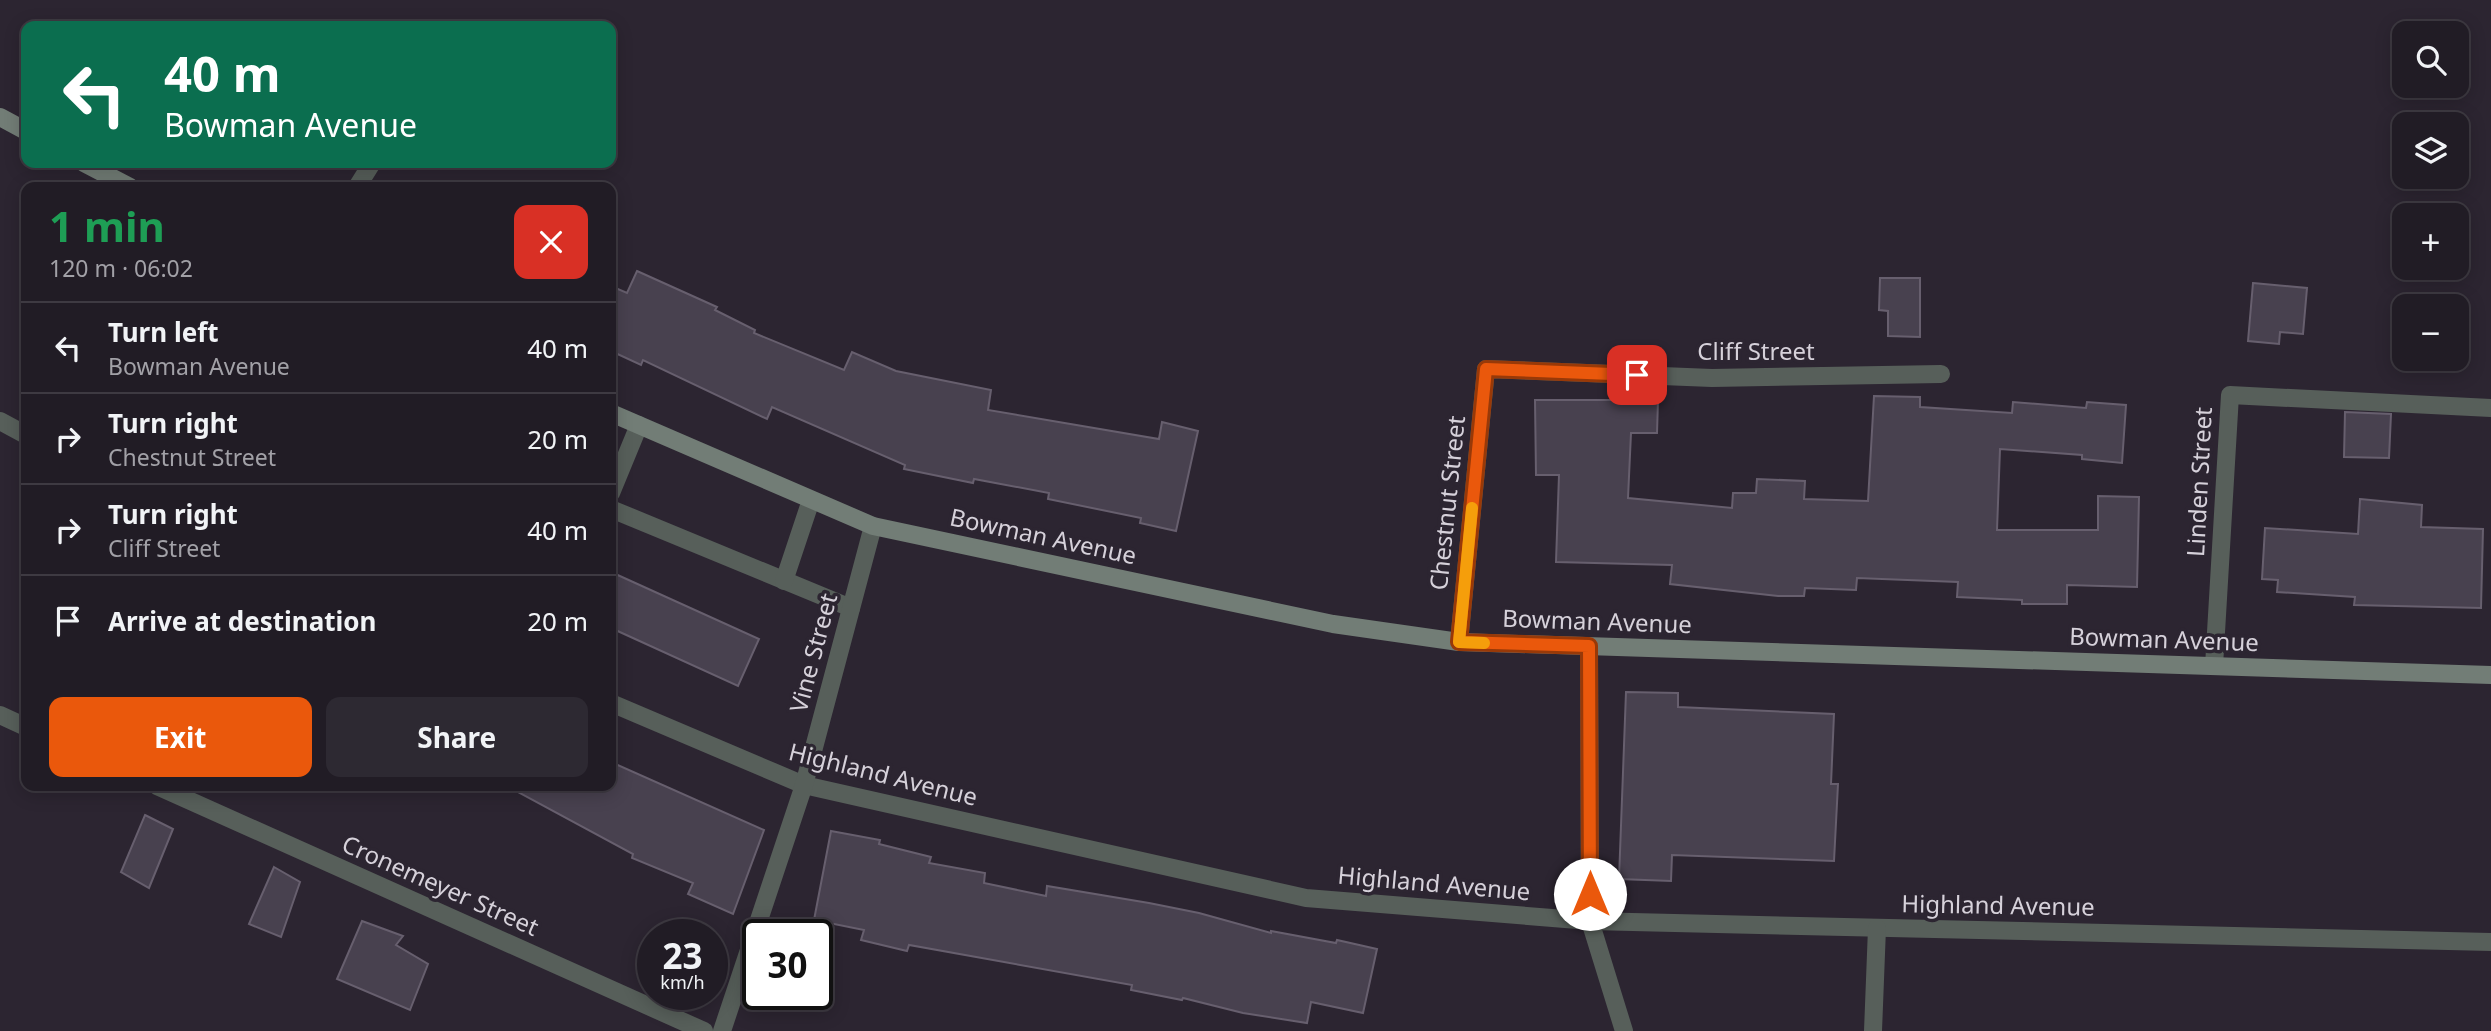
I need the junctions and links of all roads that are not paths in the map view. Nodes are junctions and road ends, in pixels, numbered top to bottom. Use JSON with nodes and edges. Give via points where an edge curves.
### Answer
{"nodes":[{"id":1,"x":0,"y":117,"type":"edge"},
{"id":2,"x":21,"y":128,"type":"edge"},
{"id":3,"x":94,"y":168,"type":"edge"},
{"id":4,"x":121,"y":182,"type":"edge"},
{"id":5,"x":1486,"y":369,"type":"joint"},
{"id":6,"x":1941,"y":374,"type":"dead end"},
{"id":7,"x":2491,"y":408,"type":"edge"},
{"id":8,"x":616,"y":415,"type":"edge"},
{"id":9,"x":0,"y":421,"type":"edge"},
{"id":10,"x":639,"y":425,"type":"junction"},
{"id":11,"x":21,"y":432,"type":"edge"},
{"id":12,"x":616,"y":481,"type":"edge"},
{"id":13,"x":811,"y":500,"type":"junction"},
{"id":14,"x":616,"y":511,"type":"edge"},
{"id":15,"x":873,"y":526,"type":"junction"},
{"id":16,"x":784,"y":581,"type":"junction"},
{"id":17,"x":851,"y":608,"type":"junction"},
{"id":18,"x":1459,"y":642,"type":"junction"},
{"id":19,"x":1589,"y":646,"type":"junction"},
{"id":20,"x":2214,"y":666,"type":"junction"},
{"id":21,"x":2491,"y":675,"type":"edge"},
{"id":22,"x":616,"y":706,"type":"edge"},
{"id":23,"x":0,"y":715,"type":"edge"},
{"id":24,"x":21,"y":725,"type":"edge"},
{"id":25,"x":804,"y":785,"type":"junction"},
{"id":26,"x":168,"y":791,"type":"edge"},
{"id":27,"x":1590,"y":921,"type":"junction"},
{"id":28,"x":1877,"y":928,"type":"junction"},
{"id":29,"x":2491,"y":942,"type":"edge"},
{"id":30,"x":704,"y":1031,"type":"edge"},
{"id":31,"x":722,"y":1031,"type":"edge"},
{"id":32,"x":1624,"y":1031,"type":"edge"},
{"id":33,"x":1873,"y":1031,"type":"edge"}],
"edges":[{"from":1,"to":2,"type":"main road"},
{"from":3,"to":4,"type":"main road"},
{"from":5,"to":6,"type":"street","name":"Cliff Street","via":[[1712,378]]},
{"from":5,"to":18,"type":"street","name":"Chestnut Street"},
{"from":7,"to":20,"type":"street","name":"Linden Street","via":[[2230,395]]},
{"from":8,"to":10,"type":"main road","name":"Bowman Avenue"},
{"from":9,"to":11,"type":"street"},
{"from":10,"to":12,"type":"street"},
{"from":10,"to":13,"type":"main road","name":"Bowman Avenue"},
{"from":13,"to":15,"type":"main road","name":"Bowman Avenue"},
{"from":13,"to":16,"type":"street"},
{"from":14,"to":16,"type":"street"},
{"from":15,"to":17,"type":"street","name":"Vine Street"},
{"from":15,"to":18,"type":"main road","name":"Bowman Avenue","via":[[1333,624]]},
{"from":16,"to":17,"type":"street"},
{"from":17,"to":25,"type":"street","name":"Vine Street"},
{"from":18,"to":19,"type":"main road","name":"Bowman Avenue"},
{"from":19,"to":20,"type":"main road","name":"Bowman Avenue"},
{"from":19,"to":27,"type":"street"},
{"from":20,"to":21,"type":"main road","name":"Bowman Avenue"},
{"from":22,"to":25,"type":"street","name":"Highland Avenue"},
{"from":23,"to":24,"type":"street"},
{"from":25,"to":27,"type":"street","name":"Highland Avenue","via":[[1306,898]]},
{"from":25,"to":31,"type":"street","name":"Vine Street"},
{"from":26,"to":30,"type":"street","name":"Cronemeyer Street"},
{"from":27,"to":28,"type":"street","name":"Highland Avenue"},
{"from":27,"to":32,"type":"street"},
{"from":28,"to":29,"type":"street","name":"Highland Avenue"},
{"from":28,"to":33,"type":"street"}]}
